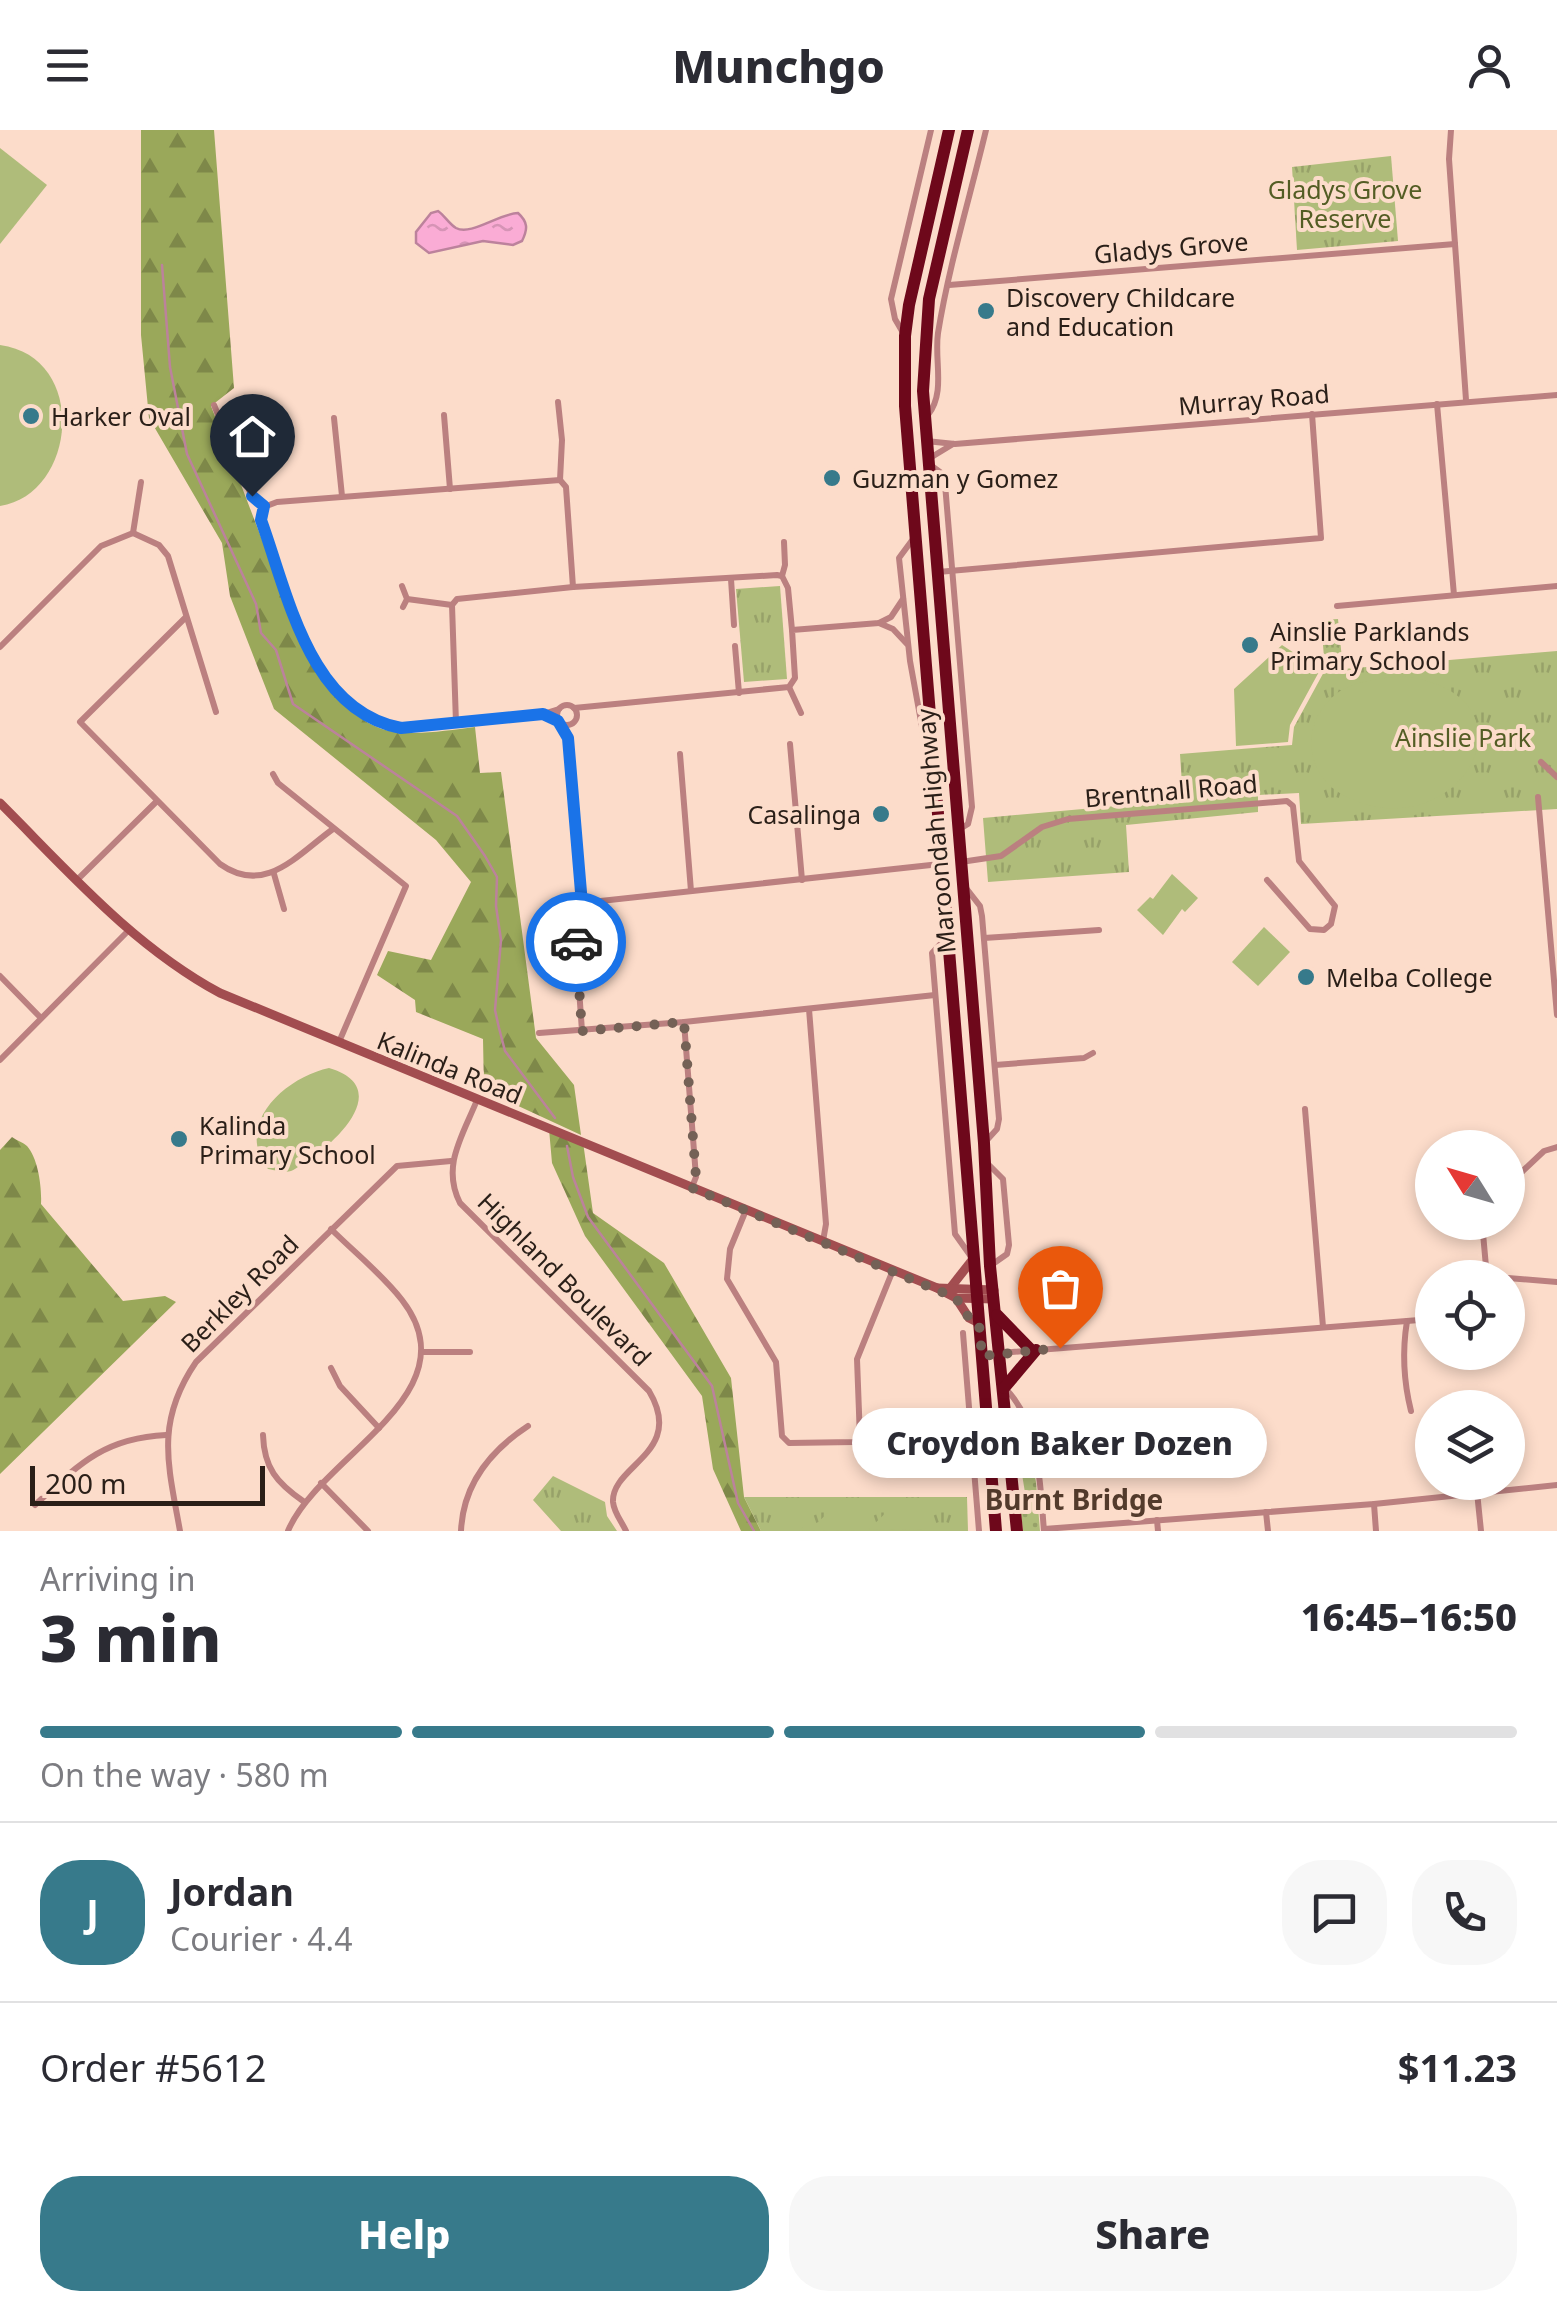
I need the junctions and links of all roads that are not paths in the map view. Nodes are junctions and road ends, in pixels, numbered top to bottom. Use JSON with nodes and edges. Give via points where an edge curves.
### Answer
{"nodes":[{"id":1,"x":931,"y":130,"type":"edge"},
{"id":2,"x":986,"y":130,"type":"edge"},
{"id":3,"x":1451,"y":130,"type":"edge"},
{"id":4,"x":948,"y":132,"type":"edge"},
{"id":5,"x":968,"y":134,"type":"edge"},
{"id":6,"x":1456,"y":244,"type":"junction"},
{"id":7,"x":949,"y":285,"type":"junction"},
{"id":8,"x":905,"y":336,"type":"junction"},
{"id":9,"x":1557,"y":395,"type":"edge"},
{"id":10,"x":1466,"y":400,"type":"junction"},
{"id":11,"x":558,"y":402,"type":"dead end"},
{"id":12,"x":1437,"y":404,"type":"junction"},
{"id":13,"x":214,"y":405,"type":"dead end"},
{"id":14,"x":1312,"y":414,"type":"junction"},
{"id":15,"x":444,"y":415,"type":"dead end"},
{"id":16,"x":334,"y":418,"type":"dead end"},
{"id":17,"x":924,"y":420,"type":"junction"},
{"id":18,"x":926,"y":441,"type":"junction"},
{"id":19,"x":955,"y":444,"type":"junction"},
{"id":20,"x":908,"y":448,"type":"junction"},
{"id":21,"x":928,"y":461,"type":"junction"},
{"id":22,"x":560,"y":480,"type":"junction"},
{"id":23,"x":141,"y":482,"type":"dead end"},
{"id":24,"x":450,"y":489,"type":"junction"},
{"id":25,"x":342,"y":496,"type":"junction"},
{"id":26,"x":264,"y":506,"type":"junction"},
{"id":27,"x":133,"y":533,"type":"junction"},
{"id":28,"x":914,"y":536,"type":"junction"},
{"id":29,"x":784,"y":542,"type":"dead end"},
{"id":30,"x":952,"y":570,"type":"junction"},
{"id":31,"x":936,"y":572,"type":"junction"},
{"id":32,"x":782,"y":576,"type":"junction"},
{"id":33,"x":730,"y":580,"type":"junction"},
{"id":34,"x":402,"y":586,"type":"dead end"},
{"id":35,"x":1557,"y":586,"type":"edge"},
{"id":36,"x":574,"y":587,"type":"junction"},
{"id":37,"x":1454,"y":595,"type":"junction"},
{"id":38,"x":903,"y":599,"type":"junction"},
{"id":39,"x":452,"y":605,"type":"junction"},
{"id":40,"x":1336,"y":606,"type":"dead end"},
{"id":41,"x":186,"y":618,"type":"junction"},
{"id":42,"x":880,"y":622,"type":"junction"},
{"id":43,"x":734,"y":625,"type":"dead end"},
{"id":44,"x":792,"y":630,"type":"junction"},
{"id":45,"x":908,"y":645,"type":"junction"},
{"id":46,"x":0,"y":646,"type":"edge"},
{"id":47,"x":735,"y":646,"type":"dead end"},
{"id":48,"x":789,"y":687,"type":"junction"},
{"id":49,"x":739,"y":693,"type":"junction"},
{"id":50,"x":574,"y":708,"type":"junction"},
{"id":51,"x":559,"y":709,"type":"junction"},
{"id":52,"x":592,"y":709,"type":"junction"},
{"id":53,"x":216,"y":712,"type":"dead end"},
{"id":54,"x":802,"y":713,"type":"dead end"},
{"id":55,"x":543,"y":714,"type":"junction"},
{"id":56,"x":575,"y":721,"type":"junction"},
{"id":57,"x":559,"y":722,"type":"junction"},
{"id":58,"x":456,"y":723,"type":"junction"},
{"id":59,"x":568,"y":738,"type":"junction"},
{"id":60,"x":790,"y":744,"type":"dead end"},
{"id":61,"x":680,"y":754,"type":"dead end"},
{"id":62,"x":1541,"y":762,"type":"dead end"},
{"id":63,"x":272,"y":774,"type":"dead end"},
{"id":64,"x":1557,"y":777,"type":"edge"},
{"id":65,"x":934,"y":780,"type":"junction"},
{"id":66,"x":1538,"y":798,"type":"dead end"},
{"id":67,"x":157,"y":801,"type":"junction"},
{"id":68,"x":0,"y":803,"type":"edge"},
{"id":69,"x":333,"y":829,"type":"junction"},
{"id":70,"x":958,"y":830,"type":"junction"},
{"id":71,"x":960,"y":862,"type":"junction"},
{"id":72,"x":940,"y":864,"type":"junction"},
{"id":73,"x":274,"y":874,"type":"junction"},
{"id":74,"x":77,"y":880,"type":"junction"},
{"id":75,"x":802,"y":880,"type":"junction"},
{"id":76,"x":1267,"y":880,"type":"dead end"},
{"id":77,"x":962,"y":883,"type":"junction"},
{"id":78,"x":691,"y":891,"type":"junction"},
{"id":79,"x":582,"y":904,"type":"junction"},
{"id":80,"x":284,"y":910,"type":"dead end"},
{"id":81,"x":1099,"y":930,"type":"dead end"},
{"id":82,"x":128,"y":931,"type":"junction"},
{"id":83,"x":948,"y":936,"type":"junction"},
{"id":84,"x":984,"y":938,"type":"junction"},
{"id":85,"x":0,"y":976,"type":"edge"},
{"id":86,"x":935,"y":995,"type":"junction"},
{"id":87,"x":809,"y":1009,"type":"junction"},
{"id":88,"x":1557,"y":1014,"type":"edge"},
{"id":89,"x":41,"y":1018,"type":"junction"},
{"id":90,"x":684,"y":1022,"type":"junction"},
{"id":91,"x":582,"y":1031,"type":"junction"},
{"id":92,"x":539,"y":1034,"type":"dead end"},
{"id":93,"x":339,"y":1044,"type":"junction"},
{"id":94,"x":1093,"y":1053,"type":"dead end"},
{"id":95,"x":0,"y":1060,"type":"edge"},
{"id":96,"x":994,"y":1065,"type":"junction"},
{"id":97,"x":477,"y":1100,"type":"junction"},
{"id":98,"x":1305,"y":1109,"type":"dead end"},
{"id":99,"x":984,"y":1143,"type":"junction"},
{"id":100,"x":1557,"y":1148,"type":"edge"},
{"id":101,"x":452,"y":1161,"type":"junction"},
{"id":102,"x":1525,"y":1169,"type":"edge"},
{"id":103,"x":692,"y":1188,"type":"junction"},
{"id":104,"x":746,"y":1210,"type":"junction"},
{"id":105,"x":331,"y":1230,"type":"junction"},
{"id":106,"x":823,"y":1241,"type":"junction"},
{"id":107,"x":973,"y":1259,"type":"junction"},
{"id":108,"x":893,"y":1270,"type":"junction"},
{"id":109,"x":1525,"y":1279,"type":"edge"},
{"id":110,"x":1557,"y":1282,"type":"edge"},
{"id":111,"x":951,"y":1287,"type":"junction"},
{"id":112,"x":937,"y":1288,"type":"junction"},
{"id":113,"x":976,"y":1294,"type":"junction"},
{"id":114,"x":994,"y":1294,"type":"junction"},
{"id":115,"x":956,"y":1298,"type":"junction"},
{"id":116,"x":997,"y":1315,"type":"junction"},
{"id":117,"x":1415,"y":1320,"type":"edge"},
{"id":118,"x":1407,"y":1321,"type":"junction"},
{"id":119,"x":979,"y":1324,"type":"junction"},
{"id":120,"x":1323,"y":1327,"type":"junction"},
{"id":121,"x":962,"y":1332,"type":"dead end"},
{"id":122,"x":1033,"y":1350,"type":"junction"},
{"id":123,"x":421,"y":1352,"type":"junction"},
{"id":124,"x":470,"y":1352,"type":"dead end"},
{"id":125,"x":1000,"y":1353,"type":"junction"},
{"id":126,"x":982,"y":1356,"type":"junction"},
{"id":127,"x":331,"y":1368,"type":"dead end"},
{"id":128,"x":1004,"y":1388,"type":"junction"},
{"id":129,"x":1410,"y":1410,"type":"dead end"},
{"id":130,"x":970,"y":1414,"type":"junction"},
{"id":131,"x":986,"y":1414,"type":"junction"},
{"id":132,"x":528,"y":1426,"type":"dead end"},
{"id":133,"x":379,"y":1428,"type":"junction"},
{"id":134,"x":166,"y":1435,"type":"junction"},
{"id":135,"x":263,"y":1435,"type":"dead end"},
{"id":136,"x":860,"y":1439,"type":"junction"},
{"id":137,"x":789,"y":1443,"type":"junction"},
{"id":138,"x":877,"y":1454,"type":"dead end"},
{"id":139,"x":781,"y":1455,"type":"dead end"},
{"id":140,"x":321,"y":1483,"type":"junction"},
{"id":141,"x":1557,"y":1485,"type":"edge"},
{"id":142,"x":1525,"y":1488,"type":"edge"},
{"id":143,"x":1415,"y":1499,"type":"edge"},
{"id":144,"x":1479,"y":1500,"type":"edge"},
{"id":145,"x":303,"y":1502,"type":"junction"},
{"id":146,"x":1374,"y":1504,"type":"junction"},
{"id":147,"x":35,"y":1505,"type":"dead end"},
{"id":148,"x":1266,"y":1512,"type":"junction"},
{"id":149,"x":1158,"y":1520,"type":"junction"},
{"id":150,"x":1044,"y":1530,"type":"edge"},
{"id":151,"x":180,"y":1531,"type":"edge"},
{"id":152,"x":288,"y":1531,"type":"edge"},
{"id":153,"x":368,"y":1531,"type":"edge"},
{"id":154,"x":460,"y":1531,"type":"edge"},
{"id":155,"x":626,"y":1531,"type":"edge"},
{"id":156,"x":978,"y":1531,"type":"edge"},
{"id":157,"x":996,"y":1531,"type":"edge"},
{"id":158,"x":1017,"y":1531,"type":"edge"},
{"id":159,"x":1158,"y":1531,"type":"edge"},
{"id":160,"x":1268,"y":1531,"type":"edge"},
{"id":161,"x":1376,"y":1531,"type":"edge"},
{"id":162,"x":1481,"y":1531,"type":"edge"}],
"edges":[{"from":1,"to":8,"type":"street","via":[[891,298]]},
{"from":2,"to":7,"type":"street"},
{"from":3,"to":6,"type":"street"},
{"from":4,"to":5,"type":"highway"},
{"from":4,"to":8,"type":"highway","name":"Maroondah Highway"},
{"from":5,"to":17,"type":"highway","name":"Maroondah Highway","via":[[929,300]]},
{"from":6,"to":7,"type":"street","name":"Gladys Grove"},
{"from":6,"to":10,"type":"street"},
{"from":7,"to":17,"type":"street","via":[[938,333],[936,404]]},
{"from":8,"to":20,"type":"highway","name":"Maroondah Highway"},
{"from":9,"to":10,"type":"street","name":"Murray Road"},
{"from":10,"to":12,"type":"street","name":"Murray Road"},
{"from":11,"to":22,"type":"street"},
{"from":12,"to":14,"type":"street","name":"Murray Road"},
{"from":12,"to":37,"type":"street"},
{"from":13,"to":26,"type":"street","via":[[250,492]]},
{"from":14,"to":19,"type":"street","name":"Murray Road"},
{"from":14,"to":30,"type":"street","via":[[1322,538]]},
{"from":15,"to":24,"type":"street"},
{"from":16,"to":25,"type":"street"},
{"from":17,"to":18,"type":"highway","name":"Maroondah Highway"},
{"from":18,"to":19,"type":"street","name":"Murray Road"},
{"from":18,"to":20,"type":"highway"},
{"from":18,"to":21,"type":"highway","name":"Maroondah Highway"},
{"from":19,"to":21,"type":"street","name":"Murray Road"},
{"from":20,"to":28,"type":"highway","name":"Maroondah Highway"},
{"from":21,"to":30,"type":"street","via":[[944,475]]},
{"from":21,"to":31,"type":"highway","name":"Maroondah Highway"},
{"from":22,"to":24,"type":"street"},
{"from":22,"to":36,"type":"street","via":[[566,486]]},
{"from":23,"to":27,"type":"street"},
{"from":24,"to":25,"type":"street"},
{"from":25,"to":26,"type":"street"},
{"from":26,"to":58,"type":"street","via":[[261,520],[309,654],[325,678],[380,723]]},
{"from":27,"to":41,"type":"street","via":[[168,556]]},
{"from":27,"to":46,"type":"street","via":[[101,546]]},
{"from":28,"to":38,"type":"street","via":[[899,558]]},
{"from":28,"to":65,"type":"highway","name":"Maroondah Highway"},
{"from":29,"to":32,"type":"street"},
{"from":30,"to":31,"type":"street"},
{"from":30,"to":70,"type":"street","via":[[972,807],[968,824]]},
{"from":31,"to":70,"type":"highway","name":"Maroondah Highway"},
{"from":32,"to":33,"type":"street"},
{"from":32,"to":44,"type":"street"},
{"from":33,"to":36,"type":"street"},
{"from":33,"to":43,"type":"street"},
{"from":34,"to":39,"type":"street","via":[[405,603]]},
{"from":35,"to":37,"type":"street"},
{"from":36,"to":39,"type":"street","via":[[457,599]]},
{"from":37,"to":40,"type":"street"},
{"from":38,"to":42,"type":"street"},
{"from":38,"to":45,"type":"street"},
{"from":39,"to":58,"type":"street"},
{"from":41,"to":53,"type":"street"},
{"from":41,"to":67,"type":"street","via":[[80,722]]},
{"from":42,"to":44,"type":"street"},
{"from":42,"to":45,"type":"street"},
{"from":44,"to":48,"type":"street"},
{"from":45,"to":65,"type":"street"},
{"from":47,"to":49,"type":"street"},
{"from":48,"to":49,"type":"street"},
{"from":48,"to":54,"type":"street"},
{"from":49,"to":52,"type":"street"},
{"from":50,"to":51,"type":"street"},
{"from":50,"to":52,"type":"street"},
{"from":50,"to":56,"type":"street"},
{"from":51,"to":55,"type":"street"},
{"from":51,"to":57,"type":"street"},
{"from":52,"to":56,"type":"street"},
{"from":55,"to":57,"type":"street"},
{"from":55,"to":58,"type":"street"},
{"from":56,"to":57,"type":"street"},
{"from":56,"to":59,"type":"street"},
{"from":57,"to":59,"type":"street"},
{"from":59,"to":79,"type":"street"},
{"from":60,"to":75,"type":"street"},
{"from":61,"to":78,"type":"street"},
{"from":62,"to":64,"type":"street"},
{"from":63,"to":69,"type":"street"},
{"from":65,"to":72,"type":"highway","name":"Maroondah Highway"},
{"from":66,"to":88,"type":"street"},
{"from":67,"to":73,"type":"street","via":[[228,870]]},
{"from":67,"to":74,"type":"street"},
{"from":68,"to":74,"type":"street","name":"Kalinda Road"},
{"from":69,"to":73,"type":"street"},
{"from":69,"to":93,"type":"street","via":[[406,886]]},
{"from":70,"to":71,"type":"highway","name":"Maroondah Highway"},
{"from":71,"to":72,"type":"highway"},
{"from":71,"to":76,"type":"street","name":"Brentnall Road","via":[[1002,856],[1042,827],[1068,818],[1287,801],[1299,861],[1335,906],[1331,924],[1310,929]]},
{"from":71,"to":77,"type":"highway","name":"Maroondah Highway"},
{"from":72,"to":75,"type":"street"},
{"from":72,"to":83,"type":"highway","name":"Maroondah Highway"},
{"from":73,"to":80,"type":"street"},
{"from":74,"to":82,"type":"street","name":"Kalinda Road"},
{"from":75,"to":78,"type":"street"},
{"from":77,"to":84,"type":"street","via":[[980,906]]},
{"from":77,"to":99,"type":"highway","name":"Maroondah Highway"},
{"from":78,"to":79,"type":"street"},
{"from":79,"to":91,"type":"street","via":[[574,918]]},
{"from":81,"to":84,"type":"street"},
{"from":82,"to":89,"type":"street"},
{"from":82,"to":93,"type":"street","name":"Kalinda Road","via":[[220,994]]},
{"from":83,"to":86,"type":"street","via":[[932,954]]},
{"from":83,"to":107,"type":"highway","name":"Maroondah Highway"},
{"from":84,"to":96,"type":"street"},
{"from":85,"to":89,"type":"street"},
{"from":86,"to":87,"type":"street"},
{"from":86,"to":107,"type":"street","via":[[955,1234]]},
{"from":87,"to":90,"type":"street"},
{"from":87,"to":106,"type":"street"},
{"from":89,"to":95,"type":"street"},
{"from":90,"to":91,"type":"street"},
{"from":90,"to":103,"type":"street"},
{"from":91,"to":92,"type":"street"},
{"from":93,"to":97,"type":"street","name":"Kalinda Road"},
{"from":94,"to":96,"type":"street"},
{"from":96,"to":99,"type":"street","via":[[998,1129]]},
{"from":97,"to":101,"type":"street"},
{"from":97,"to":103,"type":"street","name":"Kalinda Road"},
{"from":98,"to":120,"type":"street"},
{"from":99,"to":114,"type":"highway","name":"Maroondah Highway"},
{"from":100,"to":102,"type":"street"},
{"from":101,"to":105,"type":"street","name":"Berkley Road","via":[[396,1166]]},
{"from":101,"to":155,"type":"street","name":"Highland Boulevard","via":[[460,1203],[653,1398],[654,1442],[614,1495]]},
{"from":103,"to":104,"type":"street","name":"Kalinda Road"},
{"from":104,"to":106,"type":"street","name":"Kalinda Road"},
{"from":104,"to":137,"type":"street","via":[[730,1249],[727,1279],[776,1362],[782,1436]]},
{"from":105,"to":123,"type":"street","via":[[403,1300]]},
{"from":105,"to":134,"type":"street","name":"Berkley Road","via":[[196,1362],[175,1399]]},
{"from":106,"to":108,"type":"street","name":"Kalinda Road"},
{"from":107,"to":111,"type":"street"},
{"from":107,"to":113,"type":"highway","name":"Maroondah Highway"},
{"from":108,"to":112,"type":"street","name":"Kalinda Road"},
{"from":108,"to":136,"type":"street","via":[[857,1359]]},
{"from":109,"to":110,"type":"street"},
{"from":111,"to":112,"type":"street","name":"Kalinda Road"},
{"from":111,"to":113,"type":"street","name":"Kalinda Road"},
{"from":112,"to":115,"type":"street","name":"Kalinda Road"},
{"from":113,"to":114,"type":"street","name":"Kalinda Road"},
{"from":113,"to":115,"type":"street","name":"Kalinda Road"},
{"from":113,"to":119,"type":"highway","name":"Maroondah Highway"},
{"from":114,"to":116,"type":"highway","name":"Maroondah Highway"},
{"from":115,"to":119,"type":"street"},
{"from":116,"to":122,"type":"highway"},
{"from":116,"to":125,"type":"highway","name":"Maroondah Highway"},
{"from":117,"to":118,"type":"street"},
{"from":118,"to":120,"type":"street"},
{"from":118,"to":129,"type":"street","via":[[1402,1354]]},
{"from":119,"to":126,"type":"highway","name":"Maroondah Highway"},
{"from":120,"to":122,"type":"street"},
{"from":121,"to":130,"type":"street"},
{"from":122,"to":125,"type":"street"},
{"from":122,"to":128,"type":"highway"},
{"from":123,"to":124,"type":"street"},
{"from":123,"to":133,"type":"street","via":[[409,1394]]},
{"from":125,"to":126,"type":"highway"},
{"from":125,"to":128,"type":"highway","name":"Maroondah Highway"},
{"from":126,"to":131,"type":"highway","name":"Maroondah Highway"},
{"from":127,"to":133,"type":"street"},
{"from":128,"to":150,"type":"street","via":[[1024,1415]]},
{"from":128,"to":158,"type":"highway","name":"Maroondah Highway"},
{"from":130,"to":131,"type":"street"},
{"from":130,"to":156,"type":"street"},
{"from":131,"to":157,"type":"highway","name":"Maroondah Highway"},
{"from":132,"to":154,"type":"street","via":[[498,1448],[473,1480]]},
{"from":133,"to":140,"type":"street"},
{"from":134,"to":147,"type":"street","via":[[137,1436],[101,1450]]},
{"from":134,"to":151,"type":"street","name":"Berkley Road"},
{"from":135,"to":145,"type":"street","via":[[269,1469]]},
{"from":136,"to":137,"type":"street"},
{"from":136,"to":138,"type":"street"},
{"from":137,"to":139,"type":"street"},
{"from":140,"to":145,"type":"street"},
{"from":140,"to":153,"type":"street"},
{"from":141,"to":142,"type":"street"},
{"from":143,"to":146,"type":"street"},
{"from":144,"to":162,"type":"street"},
{"from":145,"to":152,"type":"street"},
{"from":146,"to":148,"type":"street"},
{"from":146,"to":161,"type":"street"},
{"from":148,"to":149,"type":"street"},
{"from":148,"to":160,"type":"street"},
{"from":149,"to":150,"type":"street"},
{"from":149,"to":159,"type":"street"}]}
